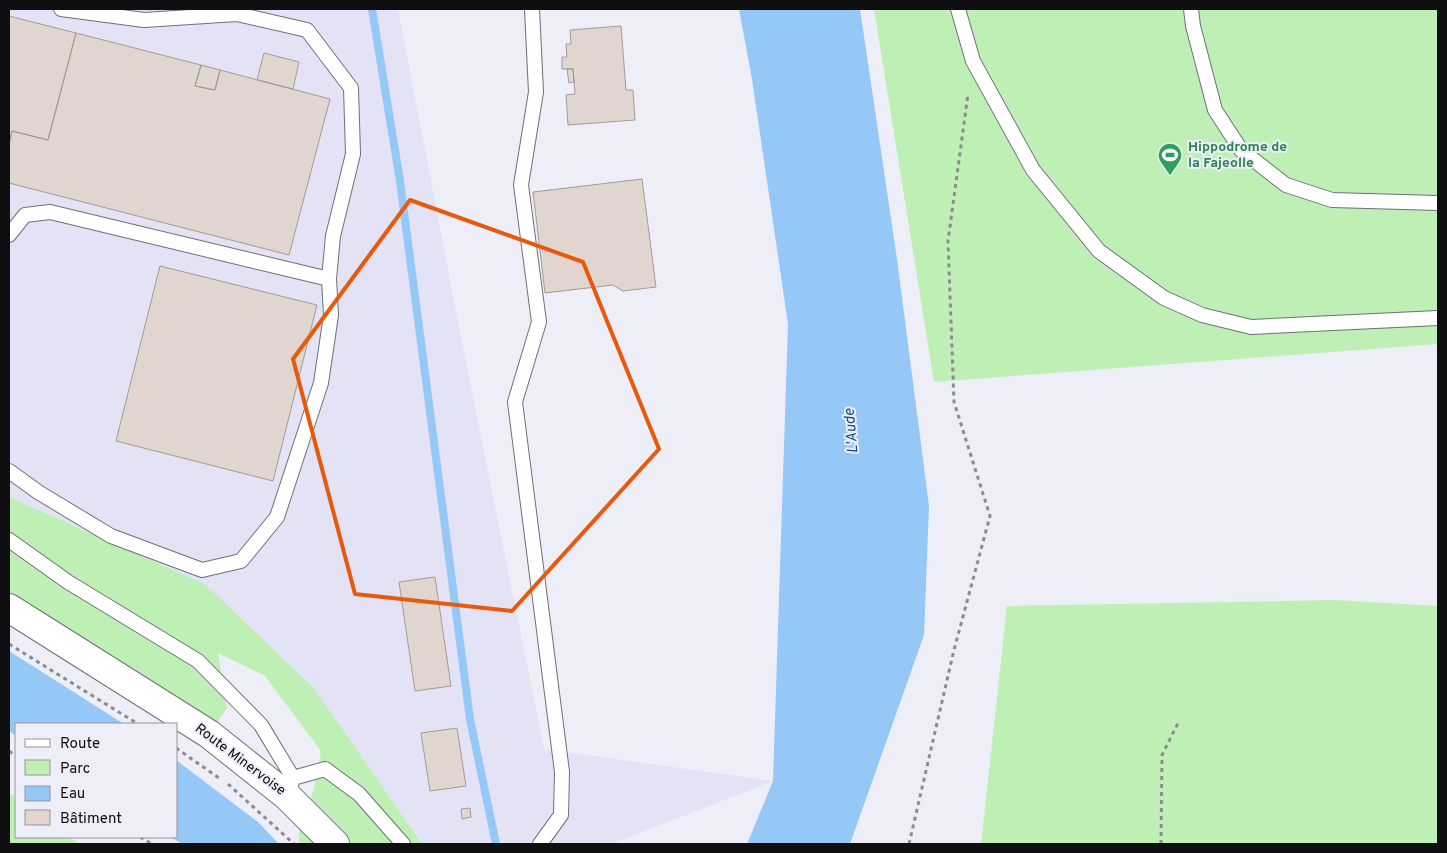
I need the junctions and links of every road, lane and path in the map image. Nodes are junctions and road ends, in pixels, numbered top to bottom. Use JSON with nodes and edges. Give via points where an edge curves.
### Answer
{"nodes":[{"id":1,"x":61,"y":9,"type":"edge"},
{"id":2,"x":532,"y":9,"type":"edge"},
{"id":3,"x":958,"y":9,"type":"edge"},
{"id":4,"x":1191,"y":9,"type":"edge"},
{"id":5,"x":972,"y":61,"type":"junction"},
{"id":6,"x":1438,"y":203,"type":"edge"},
{"id":7,"x":9,"y":234,"type":"edge"},
{"id":8,"x":329,"y":279,"type":"junction"},
{"id":9,"x":1438,"y":318,"type":"edge"},
{"id":10,"x":9,"y":471,"type":"edge"},
{"id":11,"x":9,"y":540,"type":"edge"},
{"id":12,"x":9,"y":608,"type":"edge"},
{"id":13,"x":9,"y":644,"type":"edge"},
{"id":14,"x":136,"y":723,"type":"edge"},
{"id":15,"x":1178,"y":723,"type":"dead end"},
{"id":16,"x":178,"y":749,"type":"edge"},
{"id":17,"x":290,"y":787,"type":"junction"},
{"id":18,"x":294,"y":844,"type":"edge"},
{"id":19,"x":335,"y":844,"type":"edge"},
{"id":20,"x":403,"y":844,"type":"edge"},
{"id":21,"x":540,"y":844,"type":"edge"},
{"id":22,"x":909,"y":844,"type":"edge"},
{"id":23,"x":1161,"y":844,"type":"edge"}],
"edges":[{"from":1,"to":8,"type":"lane","via":[[144,20],[237,14],[307,30],[351,88],[353,154],[333,236]]},
{"from":2,"to":21,"type":"lane","via":[[536,92],[521,185],[539,322],[515,402],[562,772],[560,815]]},
{"from":3,"to":5,"type":"lane"},
{"from":4,"to":6,"type":"lane","via":[[1215,110],[1241,150],[1286,185],[1332,200]]},
{"from":5,"to":9,"type":"lane","via":[[1033,170],[1070,218],[1099,251],[1164,298],[1202,315],[1251,327]]},
{"from":5,"to":22,"type":"path","via":[[948,241],[954,402],[990,516],[954,650]]},
{"from":7,"to":8,"type":"lane","via":[[25,215],[50,212]]},
{"from":8,"to":10,"type":"lane","via":[[331,315],[319,392],[276,517],[241,561],[202,570],[111,536]]},
{"from":11,"to":17,"type":"lane","via":[[68,582],[198,661],[261,725]]},
{"from":12,"to":17,"type":"main road","name":"Route Minervoise"},
{"from":13,"to":14,"type":"path"},
{"from":15,"to":23,"type":"path","via":[[1162,755]]},
{"from":16,"to":18,"type":"path","via":[[224,781]]},
{"from":17,"to":19,"type":"main road","name":"Route Minervoise"},
{"from":17,"to":20,"type":"lane","via":[[325,770],[359,794]]}]}
